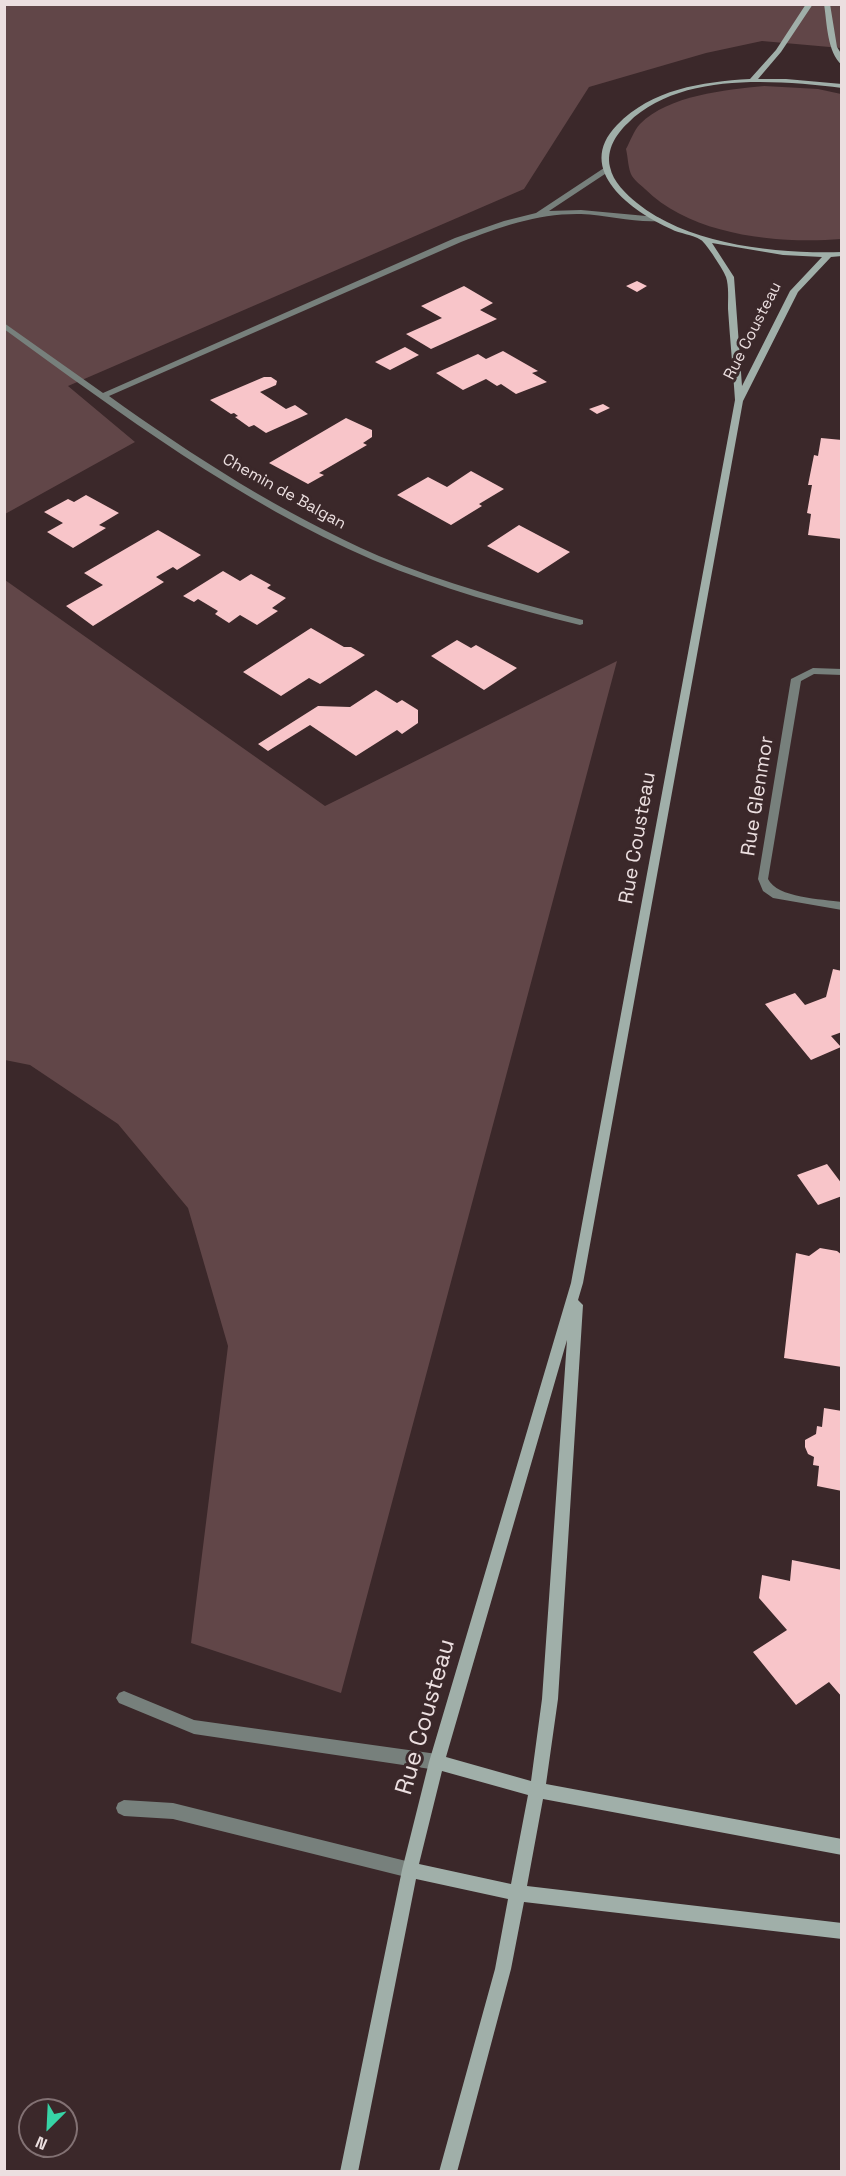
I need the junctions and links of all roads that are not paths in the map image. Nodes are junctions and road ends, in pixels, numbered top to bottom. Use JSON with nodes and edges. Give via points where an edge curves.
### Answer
{"nodes":[{"id":1,"x":810,"y":4,"type":"edge"},
{"id":2,"x":827,"y":4,"type":"edge"},
{"id":3,"x":842,"y":63,"type":"edge"},
{"id":4,"x":753,"y":80,"type":"junction"},
{"id":5,"x":842,"y":86,"type":"edge"},
{"id":6,"x":607,"y":170,"type":"junction"},
{"id":7,"x":539,"y":214,"type":"junction"},
{"id":8,"x":657,"y":219,"type":"junction"},
{"id":9,"x":706,"y":240,"type":"junction"},
{"id":10,"x":842,"y":254,"type":"edge"},
{"id":11,"x":828,"y":255,"type":"junction"},
{"id":12,"x":4,"y":325,"type":"edge"},
{"id":13,"x":105,"y":395,"type":"junction"},
{"id":14,"x":739,"y":400,"type":"junction"},
{"id":15,"x":580,"y":622,"type":"dead end"},
{"id":16,"x":842,"y":672,"type":"edge"},
{"id":17,"x":842,"y":906,"type":"edge"},
{"id":18,"x":577,"y":1283,"type":"junction"},
{"id":19,"x":124,"y":1698,"type":"dead end"},
{"id":20,"x":437,"y":1762,"type":"junction"},
{"id":21,"x":537,"y":1790,"type":"junction"},
{"id":22,"x":124,"y":1808,"type":"dead end"},
{"id":23,"x":842,"y":1847,"type":"edge"},
{"id":24,"x":410,"y":1870,"type":"junction"},
{"id":25,"x":518,"y":1893,"type":"junction"},
{"id":26,"x":842,"y":1931,"type":"edge"},
{"id":27,"x":349,"y":2172,"type":"edge"},
{"id":28,"x":448,"y":2172,"type":"edge"}],
"edges":[{"from":1,"to":4,"type":"main road","via":[[779,51]]},
{"from":2,"to":3,"type":"main road","via":[[834,47]]},
{"from":4,"to":5,"type":"main road"},
{"from":4,"to":6,"type":"main road","via":[[703,86],[658,99],[625,118],[607,143]]},
{"from":6,"to":7,"type":"street"},
{"from":6,"to":8,"type":"main road","via":[[616,187],[633,204]]},
{"from":7,"to":8,"type":"street","via":[[590,213]]},
{"from":7,"to":13,"type":"street","via":[[458,240]]},
{"from":8,"to":9,"type":"main road"},
{"from":9,"to":11,"type":"main road","via":[[785,254]]},
{"from":9,"to":14,"type":"main road","name":"Rue Cousteau","via":[[730,277]]},
{"from":10,"to":11,"type":"main road"},
{"from":11,"to":14,"type":"main road","name":"Rue Cousteau","via":[[794,291]]},
{"from":12,"to":13,"type":"street","name":"Chemin de Balgan"},
{"from":13,"to":15,"type":"street","name":"Chemin de Balgan","via":[[204,465],[348,545],[496,602]]},
{"from":14,"to":18,"type":"main road","name":"Rue Cousteau"},
{"from":16,"to":17,"type":"street","name":"Rue Glenmor","via":[[813,670],[796,679],[763,879],[777,895]]},
{"from":18,"to":20,"type":"main road","name":"Rue Cousteau"},
{"from":18,"to":21,"type":"main road","name":"Rue Cousteau","via":[[550,1700]]},
{"from":19,"to":20,"type":"street","via":[[194,1727]]},
{"from":20,"to":21,"type":"main road"},
{"from":20,"to":24,"type":"main road","name":"Rue Cousteau"},
{"from":21,"to":23,"type":"main road"},
{"from":21,"to":25,"type":"main road","name":"Rue Cousteau"},
{"from":22,"to":24,"type":"street","via":[[173,1811]]},
{"from":24,"to":25,"type":"main road"},
{"from":24,"to":27,"type":"main road","name":"Rue Cousteau"},
{"from":25,"to":26,"type":"main road"},
{"from":25,"to":28,"type":"main road","name":"Rue Cousteau","via":[[503,1969]]}]}
